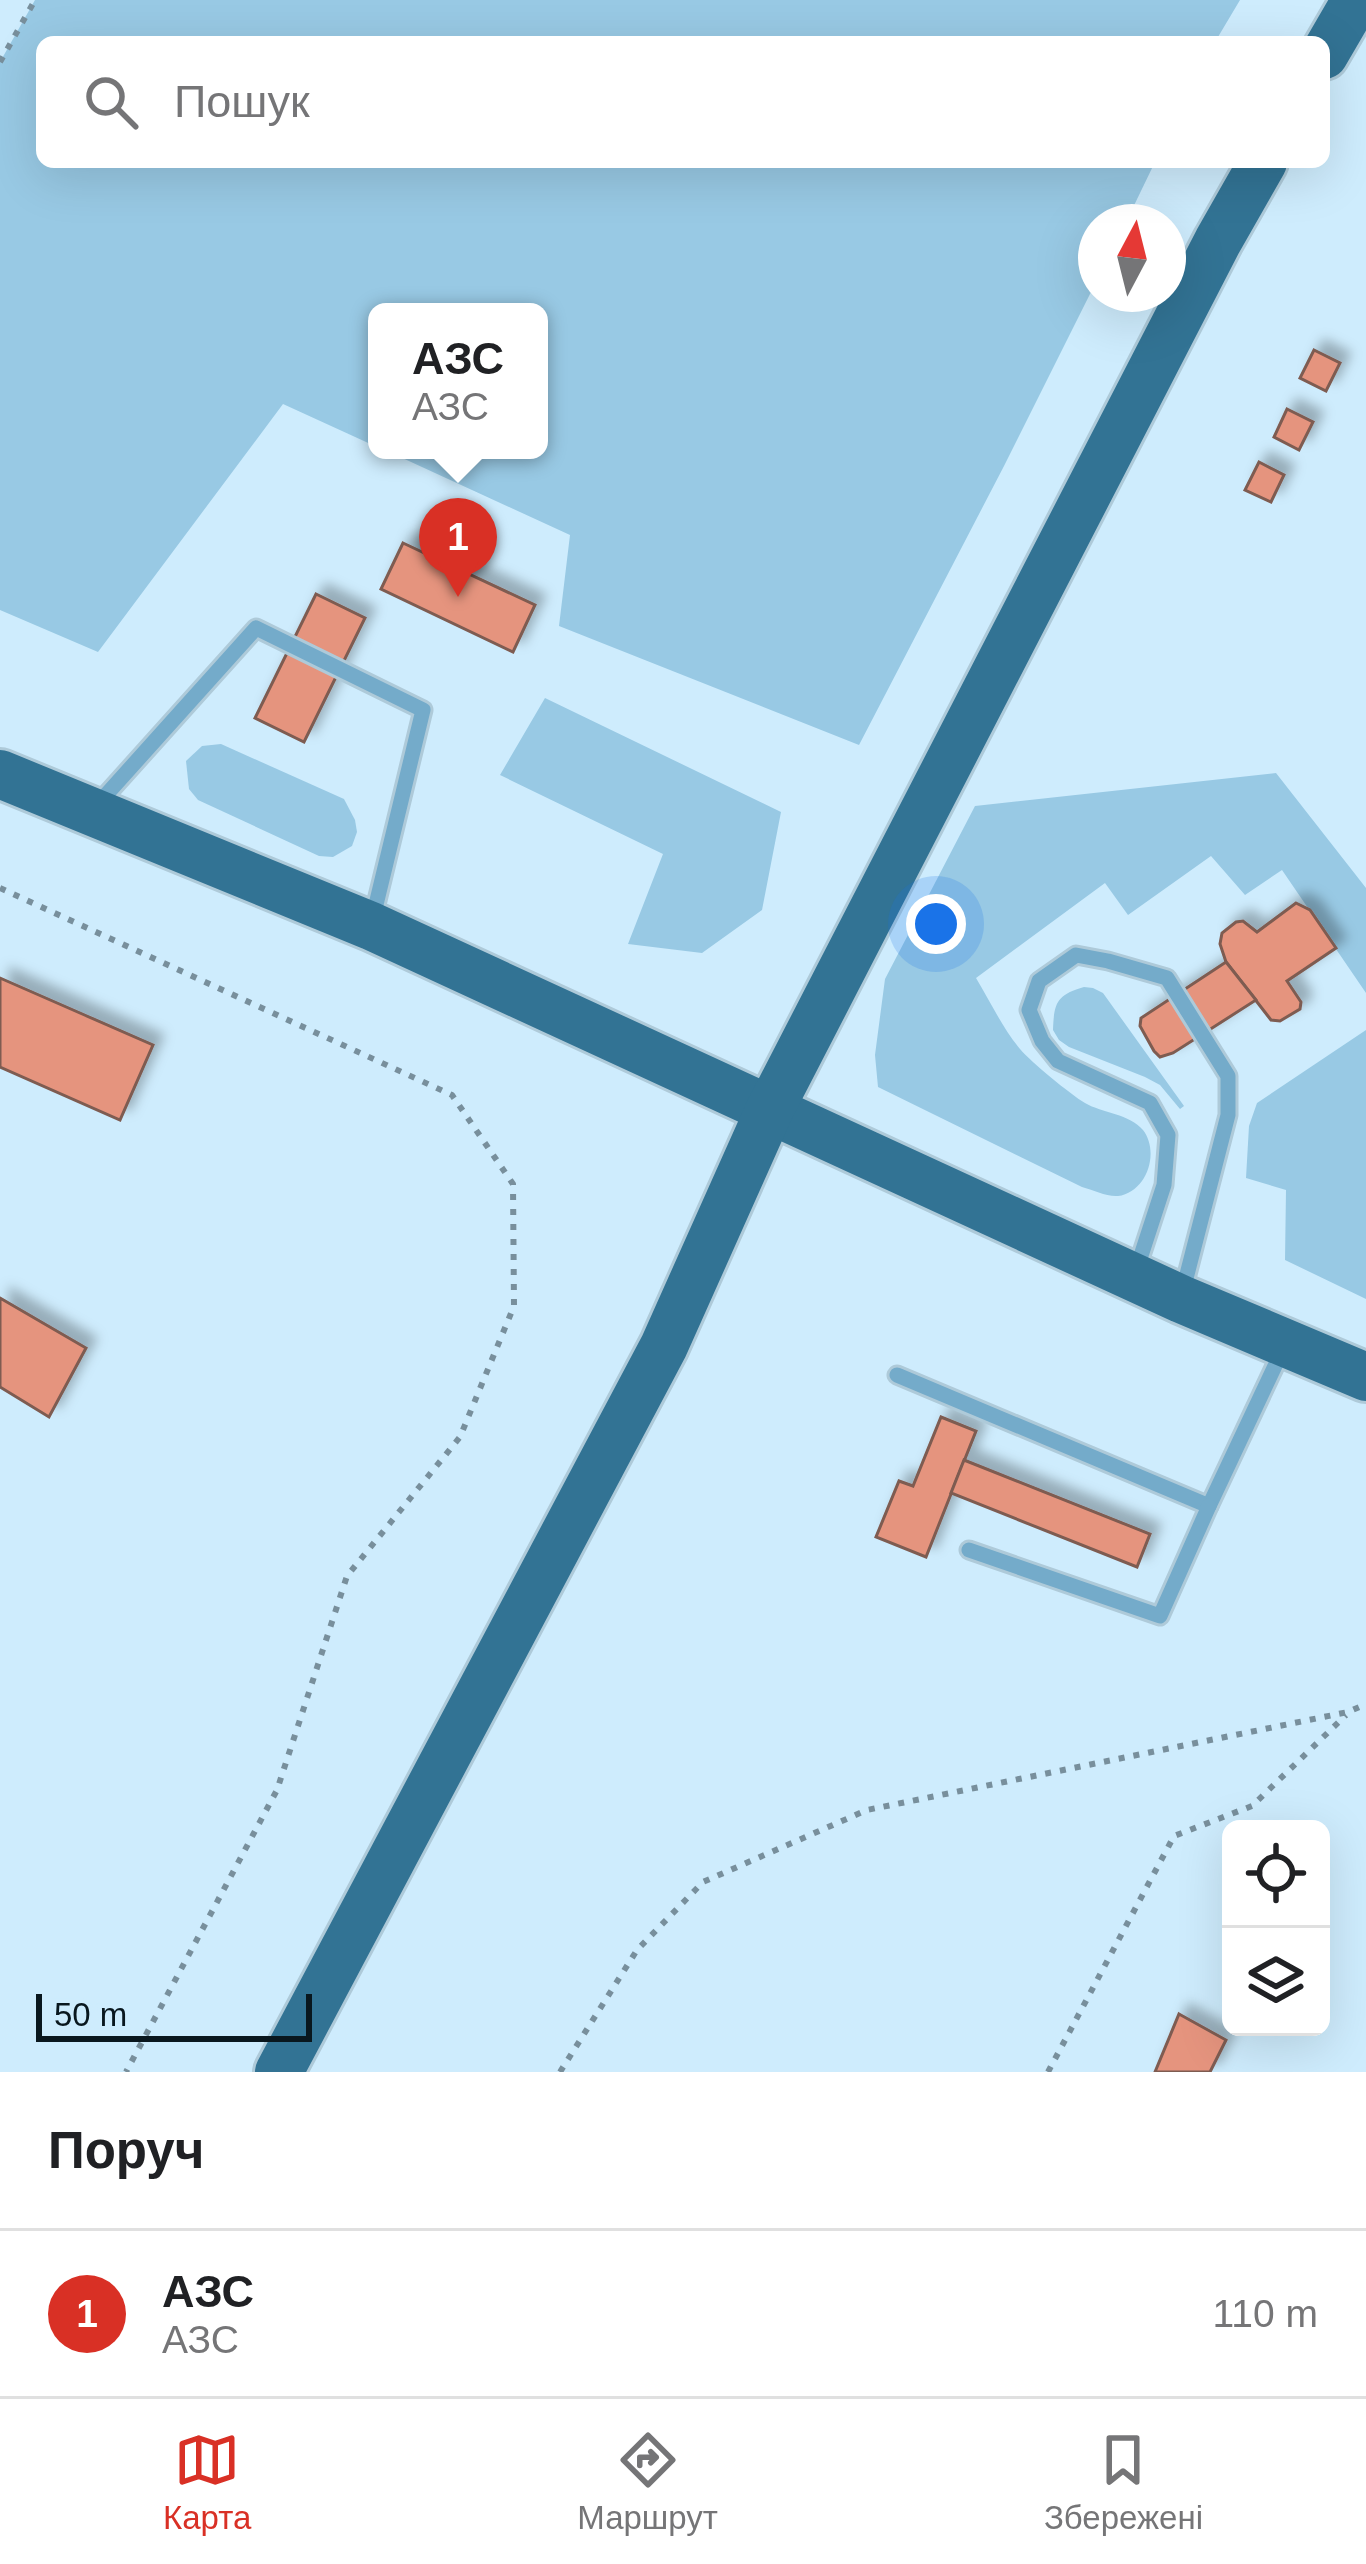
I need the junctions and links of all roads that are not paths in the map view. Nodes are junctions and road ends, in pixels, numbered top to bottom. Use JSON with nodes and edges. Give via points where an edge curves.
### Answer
{"nodes":[{"id":1,"x":1356,"y":0,"type":"edge"},
{"id":2,"x":1330,"y":45,"type":"edge"},
{"id":3,"x":1260,"y":168,"type":"edge"},
{"id":4,"x":0,"y":774,"type":"edge"},
{"id":5,"x":90,"y":812,"type":"junction"},
{"id":6,"x":371,"y":926,"type":"junction"},
{"id":7,"x":769,"y":1111,"type":"junction"},
{"id":8,"x":1134,"y":1277,"type":"junction"},
{"id":9,"x":1181,"y":1298,"type":"junction"},
{"id":10,"x":1285,"y":1343,"type":"junction"},
{"id":11,"x":897,"y":1375,"type":"dead end"},
{"id":12,"x":1366,"y":1377,"type":"edge"},
{"id":13,"x":1209,"y":1507,"type":"junction"},
{"id":14,"x":969,"y":1550,"type":"dead end"},
{"id":15,"x":279,"y":2072,"type":"edge"}],
"edges":[{"from":1,"to":2,"type":"main road"},
{"from":3,"to":7,"type":"main road"},
{"from":4,"to":5,"type":"main road"},
{"from":5,"to":6,"type":"main road"},
{"from":5,"to":6,"type":"lane","via":[[256,628],[422,710]]},
{"from":6,"to":7,"type":"main road"},
{"from":7,"to":8,"type":"main road"},
{"from":7,"to":15,"type":"main road","via":[[664,1346]]},
{"from":8,"to":9,"type":"main road"},
{"from":8,"to":9,"type":"lane","via":[[1164,1185],[1168,1135],[1150,1103],[1058,1060],[1042,1041],[1029,1010],[1039,981],[1076,955],[1167,978],[1228,1076],[1228,1115]]},
{"from":9,"to":10,"type":"main road"},
{"from":10,"to":12,"type":"main road"},
{"from":10,"to":13,"type":"lane"},
{"from":11,"to":13,"type":"lane"},
{"from":13,"to":14,"type":"lane","via":[[1160,1616]]}]}
